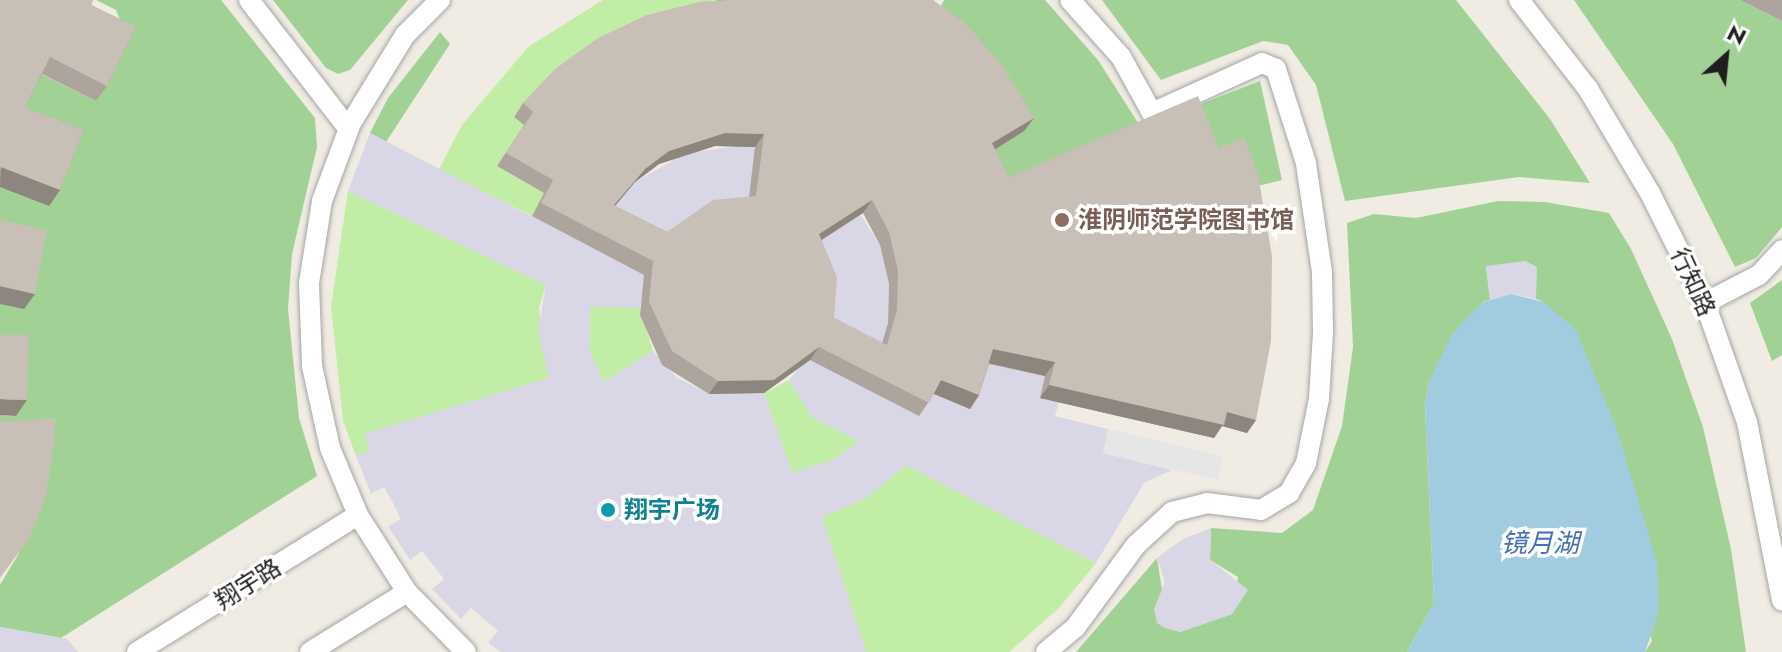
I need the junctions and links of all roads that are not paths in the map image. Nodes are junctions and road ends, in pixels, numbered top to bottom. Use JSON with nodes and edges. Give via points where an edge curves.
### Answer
{"nodes":[{"id":1,"x":249,"y":0,"type":"edge"},
{"id":2,"x":440,"y":0,"type":"edge"},
{"id":3,"x":1070,"y":0,"type":"edge"},
{"id":4,"x":1519,"y":0,"type":"edge"},
{"id":5,"x":348,"y":128,"type":"junction"},
{"id":6,"x":1782,"y":250,"type":"edge"},
{"id":7,"x":1705,"y":303,"type":"junction"},
{"id":8,"x":358,"y":515,"type":"junction"},
{"id":9,"x":407,"y":592,"type":"junction"},
{"id":10,"x":1782,"y":601,"type":"edge"},
{"id":11,"x":137,"y":652,"type":"edge"},
{"id":12,"x":310,"y":652,"type":"edge"},
{"id":13,"x":466,"y":652,"type":"edge"},
{"id":14,"x":1046,"y":652,"type":"edge"}],
"edges":[{"from":1,"to":5,"type":"lane"},
{"from":2,"to":5,"type":"lane","via":[[405,35]]},
{"from":3,"to":14,"type":"lane","via":[[1121,57],[1152,113],[1262,63],[1276,69],[1306,163],[1322,272],[1323,331],[1319,399],[1306,463],[1289,493],[1261,510],[1207,503],[1172,512],[1136,545],[1075,628]]},
{"from":4,"to":7,"type":"lane","name":"行知路","via":[[1588,89],[1650,193]]},
{"from":5,"to":8,"type":"lane","via":[[322,201],[309,283],[312,366],[330,448]]},
{"from":6,"to":7,"type":"lane","via":[[1759,275]]},
{"from":7,"to":10,"type":"lane","name":"行知路","via":[[1747,422]]},
{"from":8,"to":9,"type":"lane"},
{"from":8,"to":11,"type":"lane","name":"翔宇路"},
{"from":9,"to":12,"type":"lane"},
{"from":9,"to":13,"type":"lane"}]}
